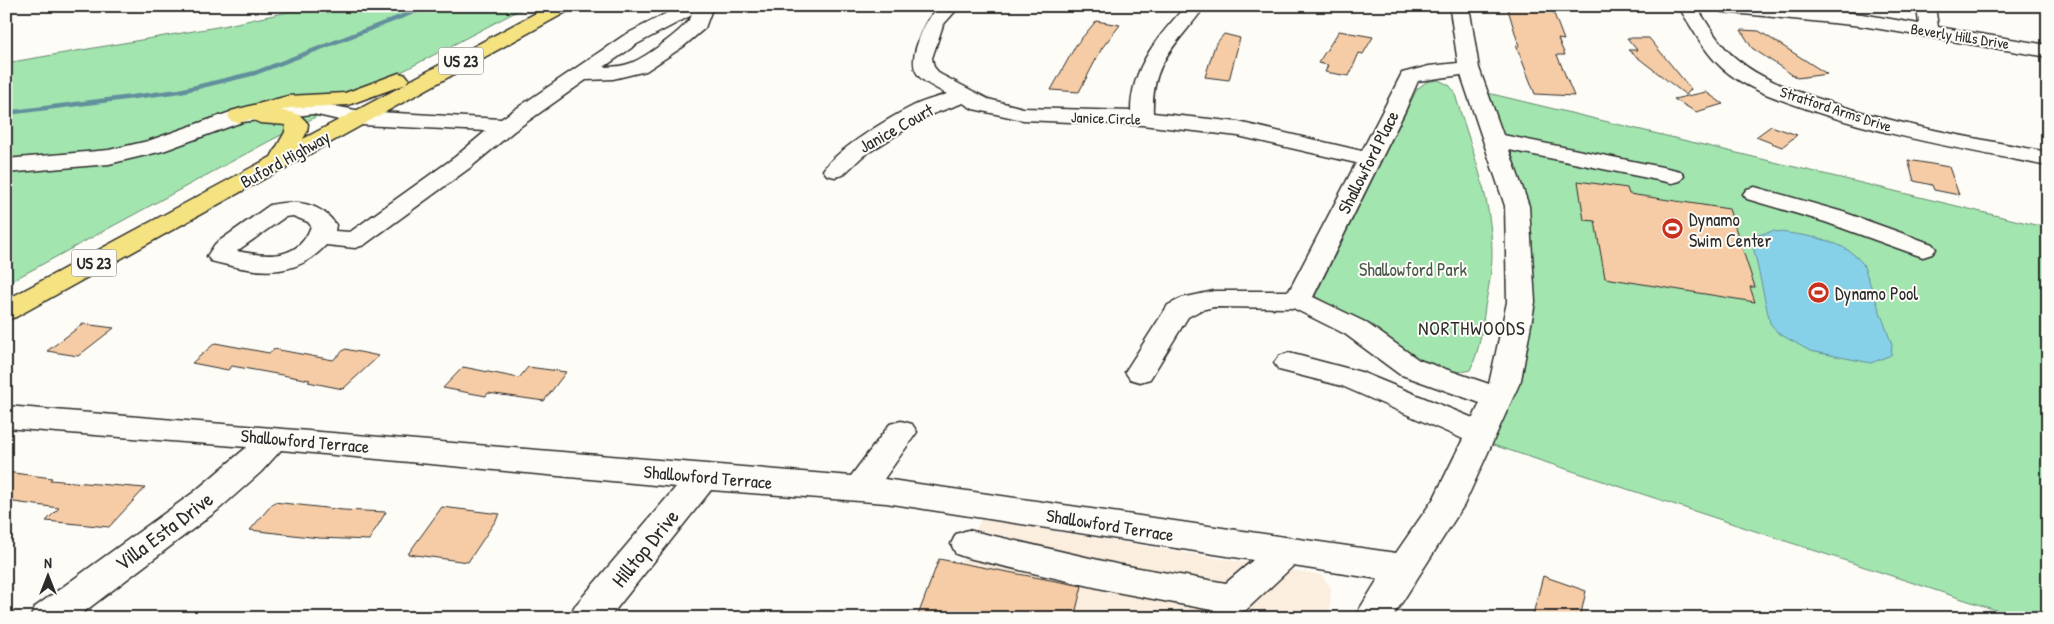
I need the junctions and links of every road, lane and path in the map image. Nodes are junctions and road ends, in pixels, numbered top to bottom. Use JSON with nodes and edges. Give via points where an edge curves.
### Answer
{"nodes":[{"id":1,"x":564,"y":6,"type":"edge"},
{"id":2,"x":695,"y":6,"type":"edge"},
{"id":3,"x":704,"y":6,"type":"edge"},
{"id":4,"x":951,"y":6,"type":"edge"},
{"id":5,"x":1196,"y":6,"type":"edge"},
{"id":6,"x":1460,"y":6,"type":"edge"},
{"id":7,"x":1687,"y":6,"type":"edge"},
{"id":8,"x":1723,"y":6,"type":"edge"},
{"id":9,"x":1926,"y":6,"type":"edge"},
{"id":10,"x":1930,"y":31,"type":"junction"},
{"id":11,"x":2048,"y":51,"type":"edge"},
{"id":12,"x":452,"y":66,"type":"junction"},
{"id":13,"x":1469,"y":68,"type":"junction"},
{"id":14,"x":580,"y":74,"type":"junction"},
{"id":15,"x":963,"y":96,"type":"junction"},
{"id":16,"x":239,"y":116,"type":"junction"},
{"id":17,"x":361,"y":118,"type":"junction"},
{"id":18,"x":1142,"y":118,"type":"junction"},
{"id":19,"x":506,"y":126,"type":"junction"},
{"id":20,"x":1494,"y":140,"type":"junction"},
{"id":21,"x":1368,"y":159,"type":"junction"},
{"id":22,"x":2048,"y":160,"type":"edge"},
{"id":23,"x":278,"y":164,"type":"junction"},
{"id":24,"x":6,"y":166,"type":"edge"},
{"id":25,"x":835,"y":170,"type":"dead end"},
{"id":26,"x":1674,"y":176,"type":"dead end"},
{"id":27,"x":1755,"y":194,"type":"dead end"},
{"id":28,"x":320,"y":237,"type":"dead end"},
{"id":29,"x":1923,"y":248,"type":"dead end"},
{"id":30,"x":1298,"y":300,"type":"junction"},
{"id":31,"x":6,"y":311,"type":"edge"},
{"id":32,"x":1289,"y":363,"type":"dead end"},
{"id":33,"x":1140,"y":372,"type":"dead end"},
{"id":34,"x":1498,"y":398,"type":"junction"},
{"id":35,"x":6,"y":417,"type":"edge"},
{"id":36,"x":901,"y":432,"type":"dead end"},
{"id":37,"x":1481,"y":434,"type":"junction"},
{"id":38,"x":273,"y":438,"type":"junction"},
{"id":39,"x":703,"y":478,"type":"junction"},
{"id":40,"x":859,"y":489,"type":"junction"},
{"id":41,"x":968,"y":544,"type":"dead end"},
{"id":42,"x":1285,"y":552,"type":"junction"},
{"id":43,"x":1406,"y":569,"type":"junction"},
{"id":44,"x":48,"y":618,"type":"edge"},
{"id":45,"x":587,"y":618,"type":"edge"},
{"id":46,"x":1372,"y":618,"type":"edge"}],
"edges":[{"from":1,"to":12,"type":"main road","name":"Buford Highway","number":"US 23"},
{"from":2,"to":14,"type":"street","via":[[630,40]]},
{"from":3,"to":14,"type":"street","via":[[698,24],[639,67],[613,73]]},
{"from":4,"to":15,"type":"street","name":"Janice Circle","via":[[934,23],[922,58],[924,68],[933,78]]},
{"from":5,"to":18,"type":"street","via":[[1173,31],[1148,70],[1143,89]]},
{"from":6,"to":13,"type":"street"},
{"from":7,"to":22,"type":"street","name":"Stratford Arms Drive","via":[[1722,57],[1763,85],[1875,124]]},
{"from":8,"to":10,"type":"street","name":"Beverly Hills Drive","via":[[1862,20]]},
{"from":9,"to":10,"type":"street"},
{"from":10,"to":11,"type":"street","name":"Beverly Hills Drive"},
{"from":12,"to":16,"type":"main road","via":[[403,77],[348,99],[288,102]]},
{"from":12,"to":17,"type":"main road","name":"Buford Highway","number":"US 23"},
{"from":13,"to":20,"type":"street"},
{"from":13,"to":21,"type":"street","name":"Shallowford Place","via":[[1409,77]]},
{"from":14,"to":19,"type":"street"},
{"from":15,"to":18,"type":"street","name":"Janice Circle","via":[[1023,114]]},
{"from":15,"to":25,"type":"street","name":"Janice Court","via":[[919,111],[855,151]]},
{"from":16,"to":17,"type":"street","via":[[313,108]]},
{"from":16,"to":23,"type":"main road","via":[[291,118],[297,124],[296,132]]},
{"from":16,"to":24,"type":"street","via":[[155,146],[108,157]]},
{"from":17,"to":19,"type":"street"},
{"from":17,"to":23,"type":"main road","name":"Buford Highway","number":"US 23"},
{"from":18,"to":21,"type":"street","name":"Janice Circle","via":[[1238,129]]},
{"from":19,"to":28,"type":"street","via":[[463,162],[356,240]]},
{"from":20,"to":26,"type":"street","via":[[1589,159],[1604,174],[1616,179],[1661,187],[1670,185]]},
{"from":20,"to":34,"type":"street","via":[[1517,206],[1521,302],[1506,380]]},
{"from":21,"to":30,"type":"street","name":"Shallowford Place"},
{"from":23,"to":31,"type":"main road","name":"Buford Highway","number":"US 23"},
{"from":27,"to":29,"type":"street"},
{"from":30,"to":33,"type":"street","via":[[1214,299],[1192,304],[1178,311]]},
{"from":30,"to":34,"type":"street","via":[[1355,328],[1409,367]]},
{"from":32,"to":37,"type":"street","via":[[1351,379]]},
{"from":34,"to":37,"type":"street"},
{"from":35,"to":38,"type":"street","name":"Shallowford Terrace"},
{"from":36,"to":40,"type":"street"},
{"from":37,"to":43,"type":"street","via":[[1447,505]]},
{"from":38,"to":39,"type":"street","name":"Shallowford Terrace"},
{"from":38,"to":44,"type":"street","name":"Villa Esta Drive","via":[[250,464],[206,501]]},
{"from":39,"to":40,"type":"street","name":"Shallowford Terrace"},
{"from":39,"to":45,"type":"street","name":"Hilltop Drive"},
{"from":40,"to":42,"type":"street","name":"Shallowford Terrace"},
{"from":41,"to":42,"type":"street","via":[[1116,578],[1233,599]]},
{"from":42,"to":43,"type":"street","name":"Shallowford Terrace"},
{"from":43,"to":46,"type":"street"}]}
